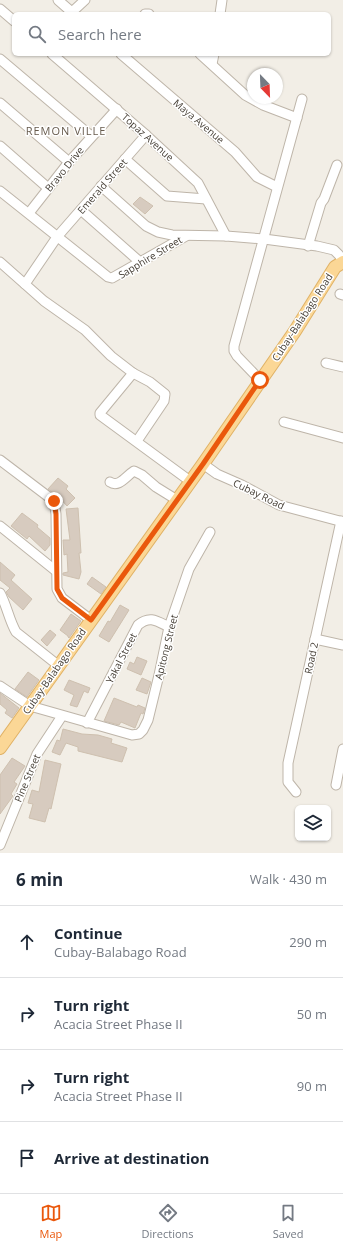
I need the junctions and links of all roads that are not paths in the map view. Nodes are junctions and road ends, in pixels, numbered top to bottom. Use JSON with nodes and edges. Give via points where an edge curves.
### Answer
{"nodes":[{"id":1,"x":58,"y":0,"type":"edge"},
{"id":2,"x":85,"y":0,"type":"edge"},
{"id":3,"x":213,"y":0,"type":"edge"},
{"id":4,"x":221,"y":7,"type":"edge"},
{"id":5,"x":0,"y":9,"type":"edge"},
{"id":6,"x":72,"y":12,"type":"edge"},
{"id":7,"x":74,"y":12,"type":"edge"},
{"id":8,"x":12,"y":19,"type":"edge"},
{"id":9,"x":54,"y":56,"type":"edge"},
{"id":10,"x":123,"y":56,"type":"edge"},
{"id":11,"x":202,"y":56,"type":"edge"},
{"id":12,"x":214,"y":56,"type":"edge"},
{"id":13,"x":0,"y":59,"type":"edge"},
{"id":14,"x":212,"y":64,"type":"junction"},
{"id":15,"x":302,"y":99,"type":"dead end"},
{"id":16,"x":0,"y":103,"type":"edge"},
{"id":17,"x":117,"y":109,"type":"junction"},
{"id":18,"x":297,"y":118,"type":"junction"},
{"id":19,"x":146,"y":135,"type":"junction"},
{"id":20,"x":91,"y":136,"type":"junction"},
{"id":21,"x":0,"y":146,"type":"edge"},
{"id":22,"x":125,"y":159,"type":"junction"},
{"id":23,"x":69,"y":162,"type":"junction"},
{"id":24,"x":337,"y":165,"type":"dead end"},
{"id":25,"x":101,"y":186,"type":"junction"},
{"id":26,"x":277,"y":187,"type":"junction"},
{"id":27,"x":48,"y":188,"type":"junction"},
{"id":28,"x":0,"y":191,"type":"edge"},
{"id":29,"x":206,"y":199,"type":"junction"},
{"id":30,"x":81,"y":210,"type":"junction"},
{"id":31,"x":29,"y":214,"type":"junction"},
{"id":32,"x":186,"y":236,"type":"junction"},
{"id":33,"x":226,"y":236,"type":"junction"},
{"id":34,"x":57,"y":237,"type":"junction"},
{"id":35,"x":264,"y":239,"type":"junction"},
{"id":36,"x":308,"y":246,"type":"junction"},
{"id":37,"x":343,"y":261,"type":"edge"},
{"id":38,"x":0,"y":262,"type":"edge"},
{"id":39,"x":140,"y":262,"type":"junction"},
{"id":40,"x":26,"y":284,"type":"junction"},
{"id":41,"x":326,"y":363,"type":"dead end"},
{"id":42,"x":343,"y":367,"type":"edge"},
{"id":43,"x":133,"y":373,"type":"junction"},
{"id":44,"x":260,"y":380,"type":"junction"},
{"id":45,"x":284,"y":422,"type":"dead end"},
{"id":46,"x":343,"y":438,"type":"edge"},
{"id":47,"x":137,"y":442,"type":"junction"},
{"id":48,"x":0,"y":460,"type":"edge"},
{"id":49,"x":203,"y":464,"type":"junction"},
{"id":50,"x":190,"y":481,"type":"junction"},
{"id":51,"x":110,"y":482,"type":"dead end"},
{"id":52,"x":177,"y":500,"type":"junction"},
{"id":53,"x":342,"y":521,"type":"edge"},
{"id":54,"x":0,"y":526,"type":"edge"},
{"id":55,"x":210,"y":532,"type":"dead end"},
{"id":56,"x":56,"y":570,"type":"junction"},
{"id":57,"x":0,"y":593,"type":"edge"},
{"id":58,"x":91,"y":620,"type":"junction"},
{"id":59,"x":170,"y":627,"type":"junction"},
{"id":60,"x":315,"y":639,"type":"junction"},
{"id":61,"x":343,"y":645,"type":"edge"},
{"id":62,"x":59,"y":666,"type":"junction"},
{"id":63,"x":0,"y":686,"type":"edge"},
{"id":64,"x":30,"y":706,"type":"junction"},
{"id":65,"x":62,"y":716,"type":"junction"},
{"id":66,"x":87,"y":723,"type":"junction"},
{"id":67,"x":0,"y":748,"type":"edge"},
{"id":68,"x":343,"y":749,"type":"edge"},
{"id":69,"x":336,"y":785,"type":"dead end"},
{"id":70,"x":296,"y":792,"type":"dead end"},
{"id":71,"x":0,"y":845,"type":"edge"}],
"edges":[{"from":1,"to":6,"type":"street"},
{"from":2,"to":7,"type":"street"},
{"from":3,"to":4,"type":"street"},
{"from":5,"to":8,"type":"street"},
{"from":9,"to":17,"type":"street","name":"Topaz Avenue"},
{"from":10,"to":26,"type":"street","name":"Maya Avenue","via":[[235,152],[257,177]]},
{"from":11,"to":14,"type":"street"},
{"from":12,"to":14,"type":"street"},
{"from":13,"to":20,"type":"street"},
{"from":14,"to":18,"type":"street","via":[[246,95],[263,105]]},
{"from":15,"to":18,"type":"street"},
{"from":16,"to":23,"type":"street"},
{"from":17,"to":19,"type":"street","name":"Topaz Avenue"},
{"from":17,"to":20,"type":"street","name":"Bravo Drive"},
{"from":18,"to":26,"type":"street"},
{"from":19,"to":22,"type":"street","name":"Emerald Street"},
{"from":19,"to":29,"type":"street","name":"Topaz Avenue","via":[[198,183]]},
{"from":20,"to":23,"type":"street","name":"Bravo Drive"},
{"from":21,"to":27,"type":"street"},
{"from":22,"to":25,"type":"street","name":"Emerald Street"},
{"from":22,"to":29,"type":"street","via":[[167,196]]},
{"from":23,"to":27,"type":"street","name":"Bravo Drive"},
{"from":24,"to":36,"type":"street"},
{"from":25,"to":30,"type":"street","name":"Emerald Street"},
{"from":25,"to":32,"type":"street","via":[[150,228]]},
{"from":26,"to":35,"type":"street"},
{"from":27,"to":31,"type":"street","name":"Bravo Drive"},
{"from":28,"to":31,"type":"street","name":"Sapphire Street"},
{"from":29,"to":33,"type":"street","name":"Topaz Avenue"},
{"from":30,"to":34,"type":"street","name":"Emerald Street"},
{"from":30,"to":39,"type":"street"},
{"from":31,"to":34,"type":"street","name":"Sapphire Street"},
{"from":32,"to":33,"type":"street"},
{"from":32,"to":39,"type":"street","name":"Sapphire Street"},
{"from":33,"to":35,"type":"street"},
{"from":34,"to":39,"type":"street","name":"Sapphire Street","via":[[108,277],[116,277]]},
{"from":34,"to":40,"type":"street","name":"Emerald Street"},
{"from":35,"to":36,"type":"street"},
{"from":35,"to":44,"type":"street","via":[[234,346],[237,356]]},
{"from":36,"to":37,"type":"street","via":[[334,250]]},
{"from":37,"to":44,"type":"main road","name":"Cubay-Balabago Road","via":[[335,267],[295,331]]},
{"from":38,"to":40,"type":"street"},
{"from":40,"to":43,"type":"street","via":[[44,301],[85,330],[111,356]]},
{"from":41,"to":42,"type":"street"},
{"from":43,"to":47,"type":"street","via":[[165,394],[162,405]]},
{"from":43,"to":47,"type":"street","via":[[100,415]]},
{"from":44,"to":49,"type":"main road","name":"Cubay-Balabago Road"},
{"from":45,"to":46,"type":"street"},
{"from":47,"to":50,"type":"street"},
{"from":48,"to":56,"type":"street","via":[[54,501]]},
{"from":49,"to":50,"type":"main road","name":"Cubay-Balabago Road"},
{"from":49,"to":53,"type":"street","name":"Cubay Road","via":[[217,474],[279,505]]},
{"from":50,"to":52,"type":"main road","name":"Cubay-Balabago Road"},
{"from":51,"to":52,"type":"street","via":[[118,484],[134,471]]},
{"from":52,"to":58,"type":"main road","name":"Cubay-Balabago Road"},
{"from":53,"to":60,"type":"street","name":"Road 2"},
{"from":54,"to":56,"type":"street"},
{"from":55,"to":59,"type":"street","name":"Apitong Street","via":[[189,570]]},
{"from":56,"to":58,"type":"street","via":[[59,594]]},
{"from":57,"to":62,"type":"street","via":[[16,632]]},
{"from":58,"to":62,"type":"main road","name":"Cubay-Balabago Road"},
{"from":59,"to":66,"type":"street","name":"Yakal Street","via":[[150,618],[138,625]]},
{"from":59,"to":66,"type":"street","name":"Apitong Street","via":[[148,720],[143,730],[132,735]]},
{"from":60,"to":61,"type":"street"},
{"from":60,"to":70,"type":"street","name":"Road 2","via":[[288,763],[288,782]]},
{"from":62,"to":64,"type":"main road","name":"Cubay-Balabago Road"},
{"from":63,"to":64,"type":"street"},
{"from":64,"to":65,"type":"street"},
{"from":64,"to":67,"type":"main road","name":"Cubay-Balabago Road"},
{"from":65,"to":66,"type":"street"},
{"from":65,"to":71,"type":"street","name":"Pine Street","via":[[37,754]]},
{"from":68,"to":69,"type":"street"}]}
